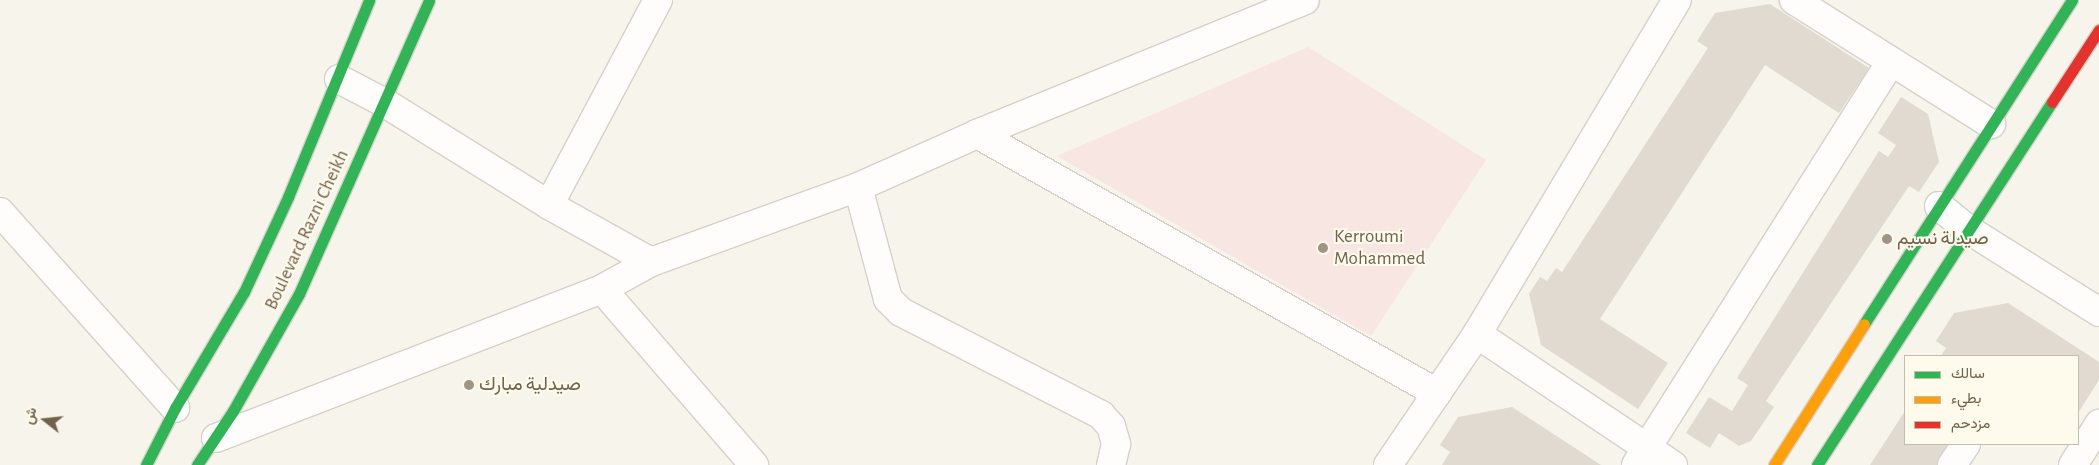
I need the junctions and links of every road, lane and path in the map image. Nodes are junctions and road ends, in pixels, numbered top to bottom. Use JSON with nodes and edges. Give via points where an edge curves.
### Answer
{"nodes":[{"id":1,"x":429,"y":0,"type":"edge"},
{"id":2,"x":658,"y":0,"type":"edge"},
{"id":3,"x":1305,"y":0,"type":"edge"},
{"id":4,"x":1677,"y":0,"type":"edge"},
{"id":5,"x":1794,"y":0,"type":"edge"},
{"id":6,"x":2072,"y":0,"type":"edge"},
{"id":7,"x":362,"y":4,"type":"edge"},
{"id":8,"x":2099,"y":30,"type":"edge"},
{"id":9,"x":1892,"y":62,"type":"junction"},
{"id":10,"x":339,"y":79,"type":"junction"},
{"id":11,"x":385,"y":103,"type":"junction"},
{"id":12,"x":1990,"y":124,"type":"junction"},
{"id":13,"x":977,"y":134,"type":"junction"},
{"id":14,"x":858,"y":187,"type":"junction"},
{"id":15,"x":549,"y":205,"type":"junction"},
{"id":16,"x":1939,"y":206,"type":"junction"},
{"id":17,"x":0,"y":212,"type":"edge"},
{"id":18,"x":1969,"y":230,"type":"junction"},
{"id":19,"x":651,"y":262,"type":"junction"},
{"id":20,"x":602,"y":289,"type":"junction"},
{"id":21,"x":2099,"y":312,"type":"edge"},
{"id":22,"x":1477,"y":334,"type":"junction"},
{"id":23,"x":1438,"y":393,"type":"junction"},
{"id":24,"x":175,"y":408,"type":"junction"},
{"id":25,"x":216,"y":438,"type":"junction"},
{"id":26,"x":1965,"y":445,"type":"edge"},
{"id":27,"x":1641,"y":457,"type":"edge"},
{"id":28,"x":146,"y":465,"type":"edge"},
{"id":29,"x":198,"y":465,"type":"edge"},
{"id":30,"x":754,"y":465,"type":"edge"},
{"id":31,"x":1110,"y":465,"type":"edge"},
{"id":32,"x":1388,"y":465,"type":"edge"},
{"id":33,"x":1673,"y":465,"type":"edge"},
{"id":34,"x":1774,"y":465,"type":"edge"},
{"id":35,"x":1817,"y":465,"type":"edge"},
{"id":36,"x":1952,"y":465,"type":"edge"}],
"edges":[{"from":1,"to":11,"type":"street","name":"Boulevard Razni Cheikh"},
{"from":2,"to":15,"type":"street"},
{"from":3,"to":13,"type":"street"},
{"from":4,"to":22,"type":"street"},
{"from":5,"to":9,"type":"street"},
{"from":6,"to":12,"type":"street"},
{"from":7,"to":10,"type":"street","name":"Boulevard Razni Cheikh"},
{"from":8,"to":18,"type":"street"},
{"from":9,"to":12,"type":"street"},
{"from":9,"to":27,"type":"street"},
{"from":10,"to":11,"type":"street"},
{"from":10,"to":24,"type":"street","name":"Boulevard Razni Cheikh","via":[[244,292]]},
{"from":11,"to":15,"type":"street"},
{"from":11,"to":25,"type":"street","name":"Boulevard Razni Cheikh","via":[[299,294]]},
{"from":12,"to":16,"type":"street"},
{"from":13,"to":14,"type":"street"},
{"from":13,"to":23,"type":"street"},
{"from":14,"to":19,"type":"street"},
{"from":14,"to":31,"type":"street","via":[[888,299],[901,312],[1101,415],[1111,426],[1116,444]]},
{"from":15,"to":19,"type":"street"},
{"from":16,"to":18,"type":"street"},
{"from":16,"to":34,"type":"street"},
{"from":17,"to":24,"type":"street"},
{"from":18,"to":21,"type":"street"},
{"from":18,"to":35,"type":"street"},
{"from":19,"to":20,"type":"street"},
{"from":20,"to":25,"type":"street"},
{"from":20,"to":30,"type":"street"},
{"from":22,"to":23,"type":"street"},
{"from":22,"to":27,"type":"street"},
{"from":23,"to":32,"type":"street"},
{"from":24,"to":28,"type":"street","name":"Boulevard Razni Cheikh"},
{"from":25,"to":29,"type":"street","name":"Boulevard Razni Cheikh"},
{"from":26,"to":36,"type":"street"},
{"from":27,"to":33,"type":"street"}]}
